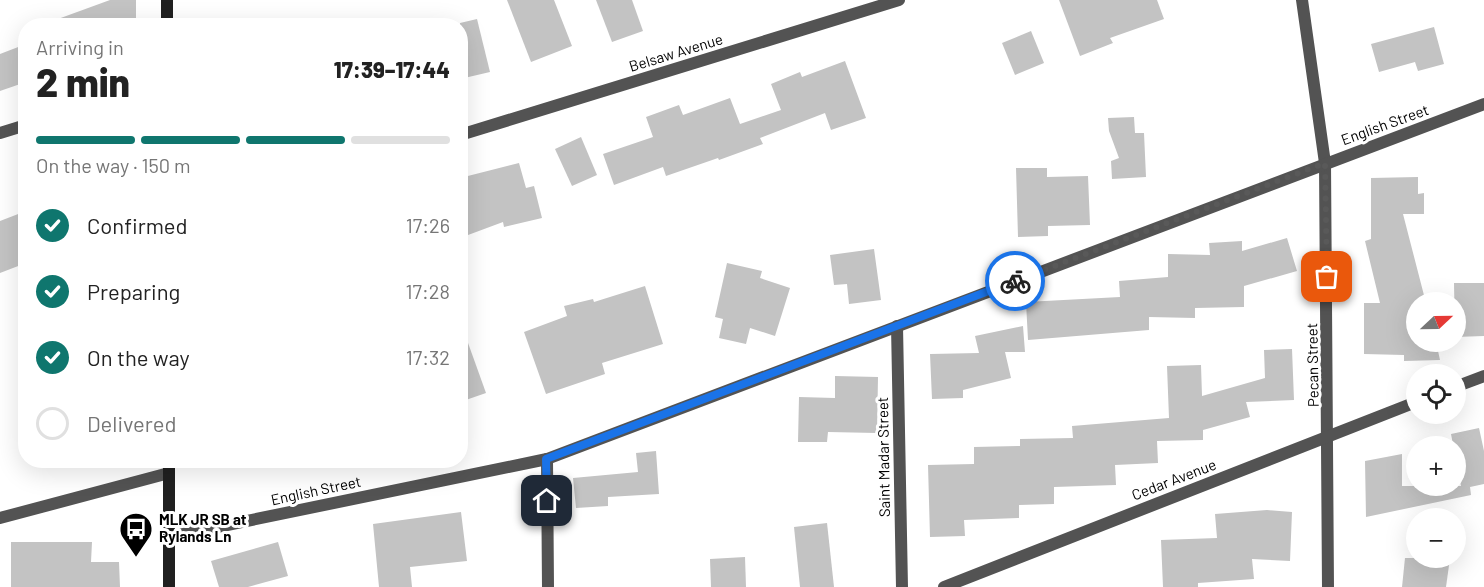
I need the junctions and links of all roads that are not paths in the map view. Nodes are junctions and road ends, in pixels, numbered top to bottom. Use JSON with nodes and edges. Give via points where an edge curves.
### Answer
{"nodes":[{"id":1,"x":167,"y":0,"type":"edge"},
{"id":2,"x":899,"y":0,"type":"edge"},
{"id":3,"x":1302,"y":0,"type":"edge"},
{"id":4,"x":167,"y":18,"type":"edge"},
{"id":5,"x":1484,"y":104,"type":"edge"},
{"id":6,"x":18,"y":127,"type":"edge"},
{"id":7,"x":0,"y":133,"type":"edge"},
{"id":8,"x":468,"y":133,"type":"edge"},
{"id":9,"x":1325,"y":163,"type":"junction"},
{"id":10,"x":897,"y":326,"type":"junction"},
{"id":11,"x":1484,"y":376,"type":"edge"},
{"id":12,"x":1466,"y":383,"type":"edge"},
{"id":13,"x":1406,"y":406,"type":"edge"},
{"id":14,"x":1329,"y":435,"type":"junction"},
{"id":15,"x":546,"y":459,"type":"junction"},
{"id":16,"x":166,"y":468,"type":"edge"},
{"id":17,"x":169,"y":468,"type":"edge"},
{"id":18,"x":0,"y":518,"type":"edge"},
{"id":19,"x":169,"y":537,"type":"junction"},
{"id":20,"x":169,"y":587,"type":"edge"},
{"id":21,"x":548,"y":587,"type":"edge"},
{"id":22,"x":902,"y":587,"type":"edge"},
{"id":23,"x":944,"y":587,"type":"edge"},
{"id":24,"x":1328,"y":587,"type":"edge"}],
"edges":[{"from":1,"to":4,"type":"main road"},
{"from":2,"to":8,"type":"street","name":"Belsaw Avenue"},
{"from":3,"to":9,"type":"street","name":"Pecan Street"},
{"from":5,"to":9,"type":"street","name":"English Street"},
{"from":6,"to":7,"type":"street"},
{"from":9,"to":10,"type":"street","name":"English Street"},
{"from":9,"to":14,"type":"street","name":"Pecan Street"},
{"from":10,"to":15,"type":"street","name":"English Street"},
{"from":10,"to":22,"type":"street","name":"Saint Madar Street"},
{"from":11,"to":12,"type":"street"},
{"from":13,"to":14,"type":"street","name":"Cedar Avenue"},
{"from":14,"to":23,"type":"street","name":"Cedar Avenue"},
{"from":14,"to":24,"type":"street","name":"Pecan Street"},
{"from":15,"to":19,"type":"street","name":"English Street"},
{"from":15,"to":21,"type":"street"},
{"from":16,"to":18,"type":"street"},
{"from":17,"to":19,"type":"main road"},
{"from":19,"to":20,"type":"main road"}]}
